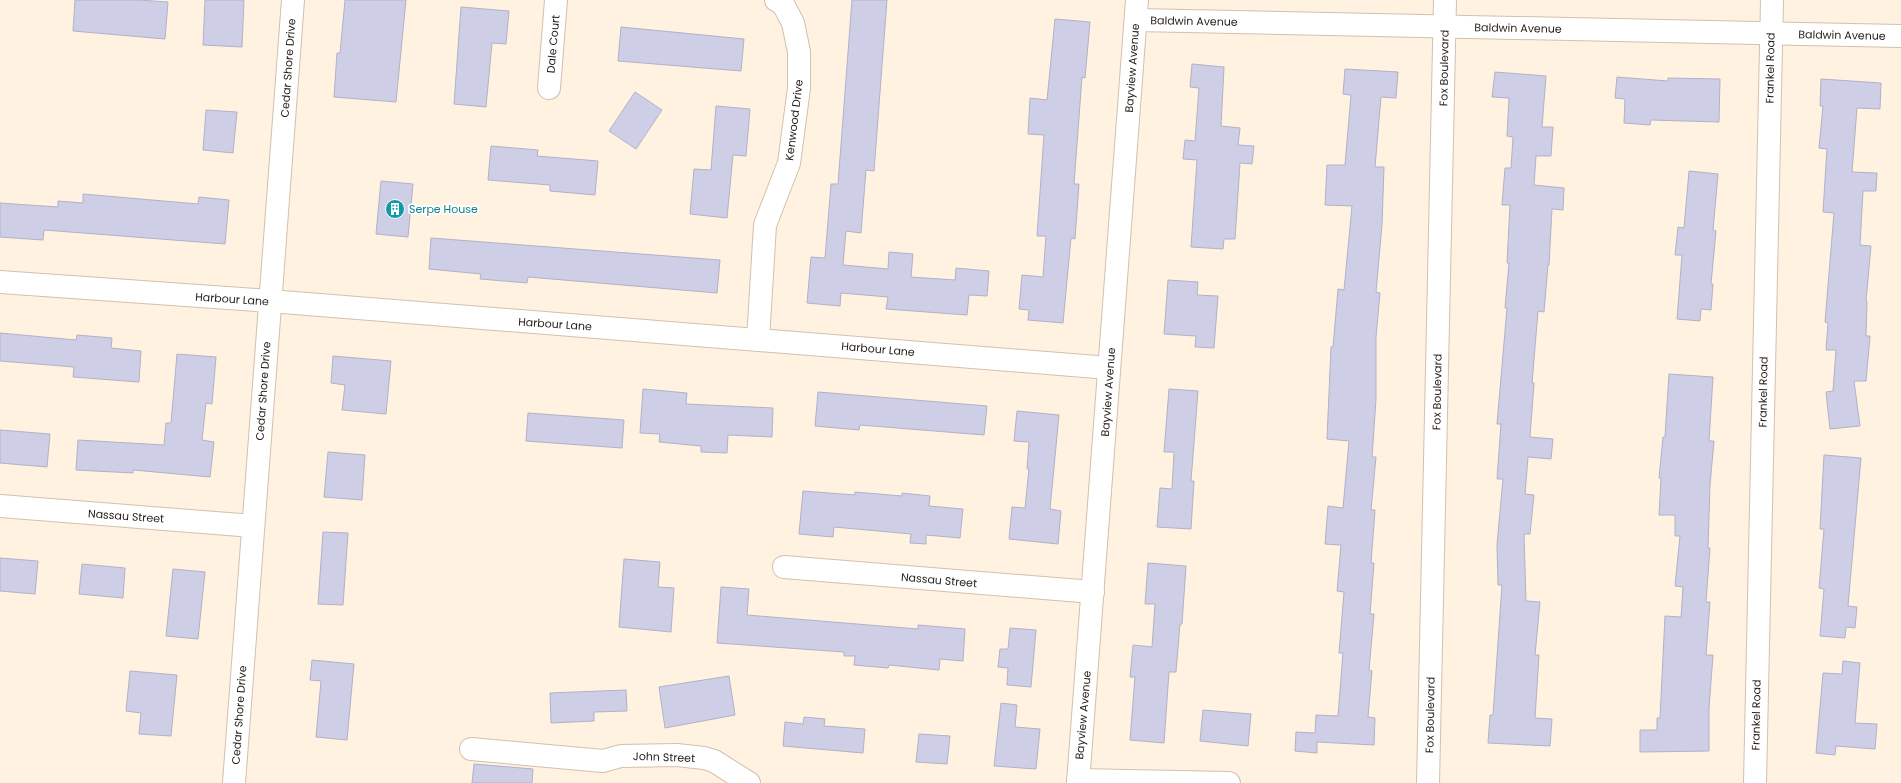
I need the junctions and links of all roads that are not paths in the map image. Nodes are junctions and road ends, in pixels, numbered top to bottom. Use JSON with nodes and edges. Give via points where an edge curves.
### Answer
{"nodes":[{"id":1,"x":293,"y":0,"type":"edge"},
{"id":2,"x":556,"y":0,"type":"edge"},
{"id":3,"x":776,"y":0,"type":"edge"},
{"id":4,"x":1445,"y":0,"type":"edge"},
{"id":5,"x":1772,"y":0,"type":"edge"},
{"id":6,"x":1136,"y":10,"type":"edge"},
{"id":7,"x":1445,"y":26,"type":"junction"},
{"id":8,"x":1771,"y":34,"type":"junction"},
{"id":9,"x":1901,"y":36,"type":"edge"},
{"id":10,"x":550,"y":88,"type":"dead end"},
{"id":11,"x":0,"y":282,"type":"edge"},
{"id":12,"x":270,"y":301,"type":"junction"},
{"id":13,"x":758,"y":340,"type":"junction"},
{"id":14,"x":1110,"y":368,"type":"junction"},
{"id":15,"x":0,"y":506,"type":"edge"},
{"id":16,"x":253,"y":526,"type":"junction"},
{"id":17,"x":784,"y":567,"type":"dead end"},
{"id":18,"x":1093,"y":592,"type":"junction"},
{"id":19,"x":471,"y":749,"type":"dead end"},
{"id":20,"x":1078,"y":781,"type":"edge"},
{"id":21,"x":234,"y":783,"type":"edge"},
{"id":22,"x":749,"y":783,"type":"edge"},
{"id":23,"x":1229,"y":783,"type":"edge"},
{"id":24,"x":1428,"y":783,"type":"edge"},
{"id":25,"x":1755,"y":783,"type":"edge"}],
"edges":[{"from":1,"to":12,"type":"street","name":"Cedar Shore Drive"},
{"from":2,"to":10,"type":"street","name":"Dale Court"},
{"from":3,"to":13,"type":"street","name":"Kenwood Drive","via":[[782,4],[793,23],[800,52],[799,88],[789,163],[765,225]]},
{"from":4,"to":7,"type":"street","name":"Fox Boulevard"},
{"from":5,"to":8,"type":"street","name":"Frankel Road"},
{"from":6,"to":7,"type":"street","name":"Baldwin Avenue"},
{"from":6,"to":14,"type":"street","name":"Bayview Avenue"},
{"from":7,"to":8,"type":"street","name":"Baldwin Avenue"},
{"from":7,"to":24,"type":"street","name":"Fox Boulevard"},
{"from":8,"to":9,"type":"street","name":"Baldwin Avenue"},
{"from":8,"to":25,"type":"street","name":"Frankel Road"},
{"from":11,"to":12,"type":"street","name":"Harbour Lane"},
{"from":12,"to":13,"type":"street","name":"Harbour Lane"},
{"from":12,"to":16,"type":"street","name":"Cedar Shore Drive"},
{"from":13,"to":14,"type":"street","name":"Harbour Lane"},
{"from":14,"to":18,"type":"street","name":"Bayview Avenue"},
{"from":15,"to":16,"type":"street","name":"Nassau Street"},
{"from":16,"to":21,"type":"street","name":"Cedar Shore Drive"},
{"from":17,"to":18,"type":"street","name":"Nassau Street"},
{"from":18,"to":20,"type":"street","name":"Bayview Avenue"},
{"from":19,"to":22,"type":"street","name":"John Street","via":[[603,761],[621,756],[677,755],[704,758],[714,761]]},
{"from":20,"to":23,"type":"street"}]}
